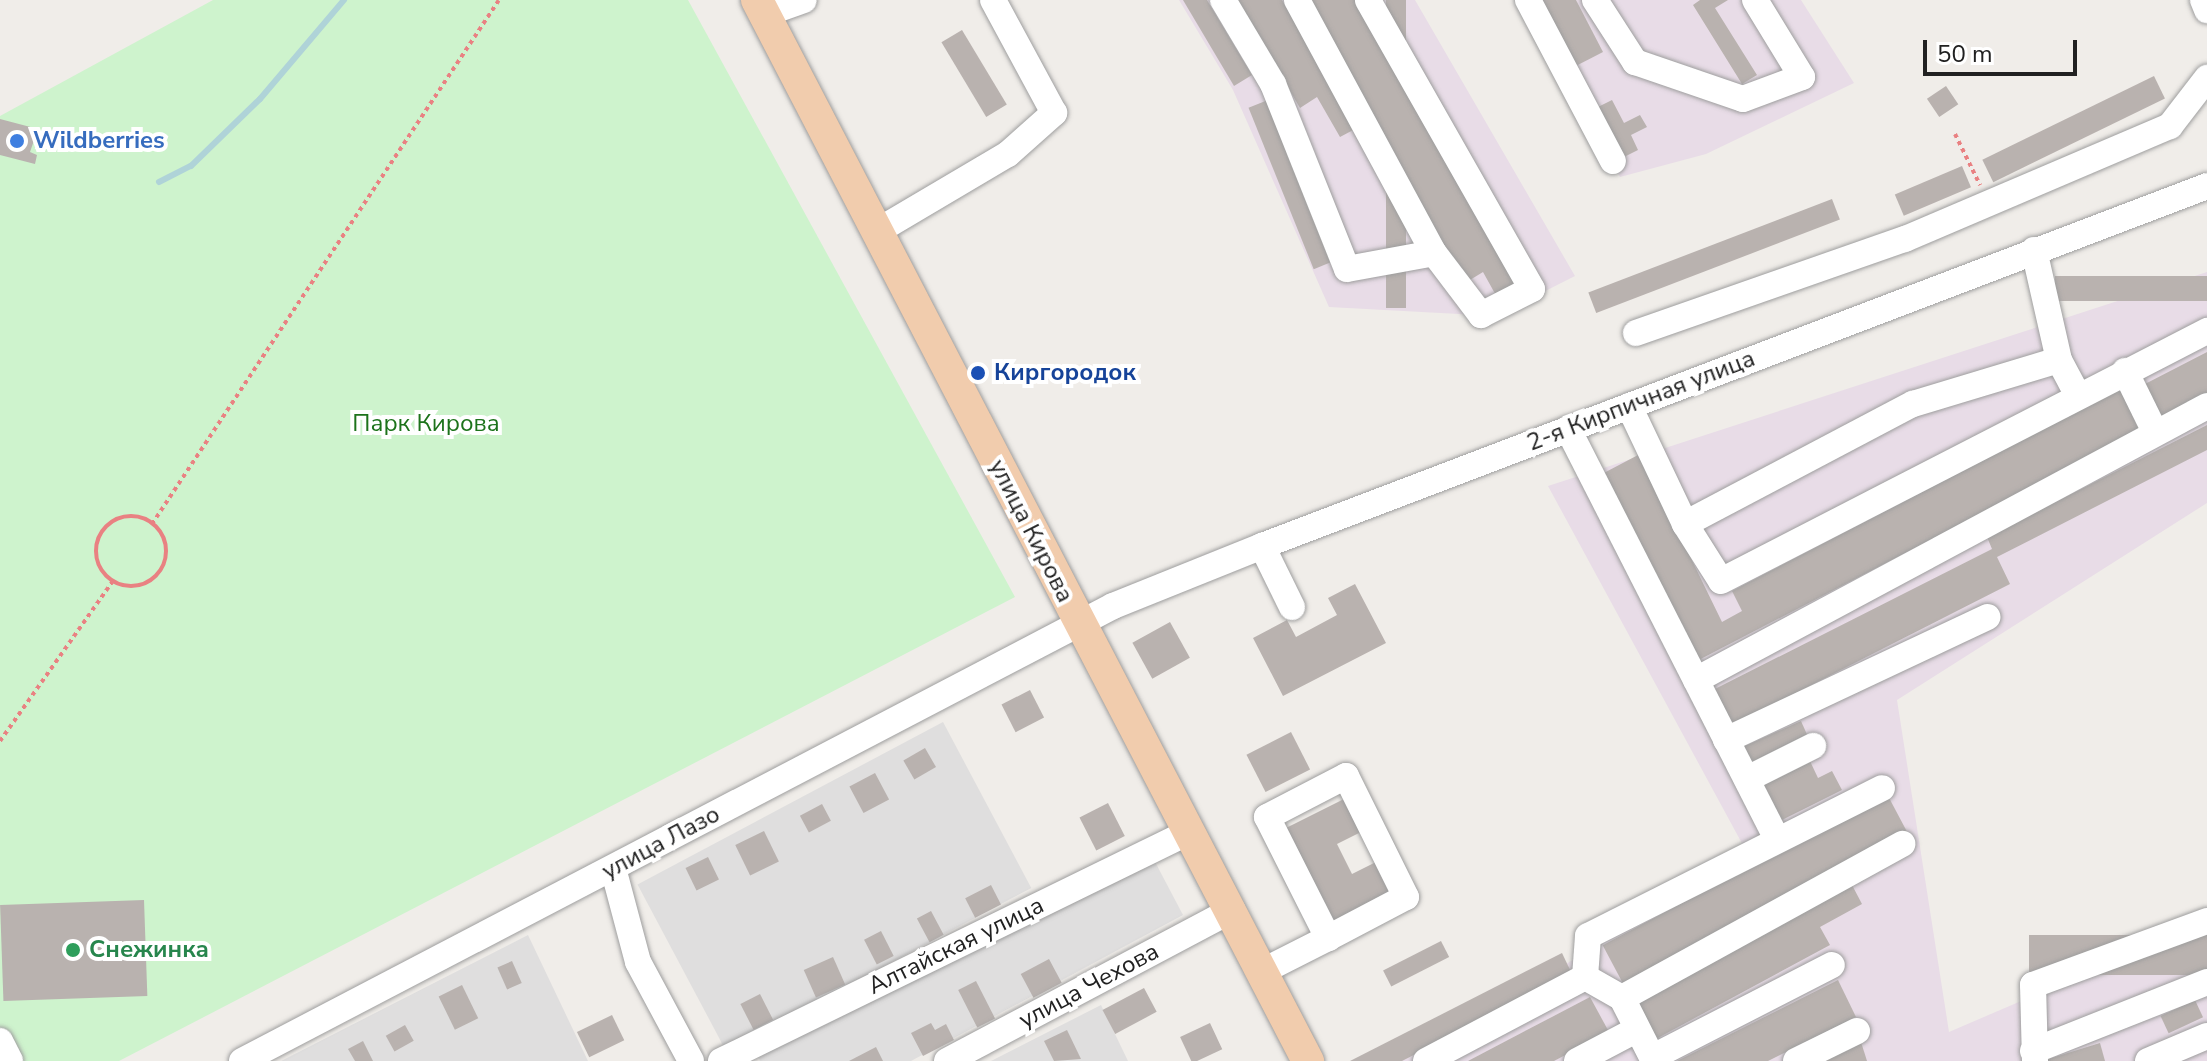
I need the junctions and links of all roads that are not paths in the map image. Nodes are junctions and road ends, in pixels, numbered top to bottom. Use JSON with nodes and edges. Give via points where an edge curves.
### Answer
{"nodes":[{"id":1,"x":804,"y":0,"type":"edge"},
{"id":2,"x":993,"y":0,"type":"edge"},
{"id":3,"x":1223,"y":0,"type":"edge"},
{"id":4,"x":1297,"y":0,"type":"edge"},
{"id":5,"x":1368,"y":0,"type":"edge"},
{"id":6,"x":1528,"y":0,"type":"edge"},
{"id":7,"x":1595,"y":0,"type":"edge"},
{"id":8,"x":1755,"y":0,"type":"edge"},
{"id":9,"x":2203,"y":0,"type":"edge"},
{"id":10,"x":761,"y":7,"type":"edge"},
{"id":11,"x":2207,"y":10,"type":"edge"},
{"id":12,"x":2207,"y":78,"type":"edge"},
{"id":13,"x":1613,"y":161,"type":"dead end"},
{"id":14,"x":2207,"y":186,"type":"edge"},
{"id":15,"x":876,"y":232,"type":"junction"},
{"id":16,"x":2034,"y":250,"type":"junction"},
{"id":17,"x":1434,"y":253,"type":"junction"},
{"id":18,"x":2207,"y":331,"type":"edge"},
{"id":19,"x":1636,"y":333,"type":"dead end"},
{"id":20,"x":2059,"y":360,"type":"junction"},
{"id":21,"x":2125,"y":371,"type":"junction"},
{"id":22,"x":2078,"y":395,"type":"junction"},
{"id":23,"x":1629,"y":406,"type":"junction"},
{"id":24,"x":2207,"y":406,"type":"edge"},
{"id":25,"x":1568,"y":429,"type":"junction"},
{"id":26,"x":2155,"y":432,"type":"junction"},
{"id":27,"x":1685,"y":524,"type":"junction"},
{"id":28,"x":1262,"y":546,"type":"junction"},
{"id":29,"x":1292,"y":607,"type":"dead end"},
{"id":30,"x":1987,"y":617,"type":"dead end"},
{"id":31,"x":1078,"y":623,"type":"junction"},
{"id":32,"x":1696,"y":680,"type":"junction"},
{"id":33,"x":1726,"y":740,"type":"junction"},
{"id":34,"x":1813,"y":746,"type":"dead end"},
{"id":35,"x":1747,"y":779,"type":"junction"},
{"id":36,"x":1882,"y":788,"type":"dead end"},
{"id":37,"x":1191,"y":831,"type":"junction"},
{"id":38,"x":1777,"y":839,"type":"junction"},
{"id":39,"x":1902,"y":844,"type":"dead end"},
{"id":40,"x":613,"y":868,"type":"junction"},
{"id":41,"x":1232,"y":910,"type":"junction"},
{"id":42,"x":2207,"y":921,"type":"edge"},
{"id":43,"x":1328,"y":938,"type":"junction"},
{"id":44,"x":1832,"y":965,"type":"dead end"},
{"id":45,"x":1263,"y":971,"type":"junction"},
{"id":46,"x":1585,"y":977,"type":"junction"},
{"id":47,"x":2207,"y":982,"type":"edge"},
{"id":48,"x":1622,"y":998,"type":"junction"},
{"id":49,"x":1636,"y":1030,"type":"junction"},
{"id":50,"x":1857,"y":1031,"type":"dead end"},
{"id":51,"x":2207,"y":1036,"type":"edge"},
{"id":52,"x":0,"y":1041,"type":"edge"},
{"id":53,"x":2034,"y":1056,"type":"edge"},
{"id":54,"x":1654,"y":1059,"type":"edge"},
{"id":55,"x":10,"y":1061,"type":"edge"},
{"id":56,"x":242,"y":1061,"type":"edge"},
{"id":57,"x":691,"y":1061,"type":"edge"},
{"id":58,"x":721,"y":1061,"type":"edge"},
{"id":59,"x":947,"y":1061,"type":"edge"},
{"id":60,"x":1308,"y":1061,"type":"edge"},
{"id":61,"x":1426,"y":1061,"type":"edge"},
{"id":62,"x":1577,"y":1061,"type":"edge"},
{"id":63,"x":1796,"y":1061,"type":"edge"},
{"id":64,"x":2148,"y":1061,"type":"edge"}],
"edges":[{"from":1,"to":10,"type":"street"},
{"from":2,"to":15,"type":"street","via":[[1054,113],[1008,154]]},
{"from":3,"to":17,"type":"street","via":[[1273,84],[1347,269]]},
{"from":4,"to":17,"type":"street"},
{"from":5,"to":17,"type":"street","via":[[1532,289],[1481,315]]},
{"from":6,"to":13,"type":"street"},
{"from":7,"to":8,"type":"street","via":[[1635,62],[1743,99],[1802,77]]},
{"from":9,"to":11,"type":"street"},
{"from":10,"to":15,"type":"main road","name":"улица Кирова"},
{"from":12,"to":19,"type":"street","via":[[2170,126],[1905,239]]},
{"from":14,"to":16,"type":"street","name":"2-я Кирпичная улица"},
{"from":15,"to":31,"type":"main road","name":"улица Кирова"},
{"from":16,"to":20,"type":"street"},
{"from":16,"to":23,"type":"street","name":"2-я Кирпичная улица"},
{"from":18,"to":21,"type":"street"},
{"from":20,"to":22,"type":"street"},
{"from":20,"to":27,"type":"street","via":[[1913,404]]},
{"from":21,"to":22,"type":"street"},
{"from":21,"to":26,"type":"street"},
{"from":22,"to":27,"type":"street","via":[[1721,581]]},
{"from":23,"to":25,"type":"street","name":"2-я Кирпичная улица"},
{"from":23,"to":27,"type":"street"},
{"from":24,"to":26,"type":"street"},
{"from":25,"to":28,"type":"street","name":"2-я Кирпичная улица"},
{"from":25,"to":32,"type":"street"},
{"from":26,"to":32,"type":"street"},
{"from":28,"to":29,"type":"street"},
{"from":28,"to":31,"type":"street","name":"2-я Кирпичная улица"},
{"from":30,"to":33,"type":"street"},
{"from":31,"to":37,"type":"main road","name":"улица Кирова"},
{"from":31,"to":40,"type":"street","name":"улица Лазо"},
{"from":32,"to":33,"type":"street"},
{"from":33,"to":35,"type":"street"},
{"from":34,"to":35,"type":"street"},
{"from":35,"to":38,"type":"street"},
{"from":36,"to":38,"type":"street"},
{"from":37,"to":41,"type":"main road","name":"улица Кирова"},
{"from":37,"to":58,"type":"street","name":"Алтайская улица"},
{"from":38,"to":46,"type":"street","via":[[1588,936]]},
{"from":39,"to":48,"type":"street"},
{"from":40,"to":56,"type":"street","name":"улица Лазо"},
{"from":40,"to":57,"type":"street","via":[[638,962]]},
{"from":41,"to":45,"type":"main road","name":"улица Кирова"},
{"from":41,"to":59,"type":"street","name":"улица Чехова"},
{"from":42,"to":53,"type":"street","via":[[2033,985]]},
{"from":43,"to":43,"type":"street","via":[[1406,897],[1346,776],[1267,817]]},
{"from":43,"to":45,"type":"street"},
{"from":44,"to":54,"type":"street"},
{"from":45,"to":60,"type":"main road","name":"улица Кирова"},
{"from":46,"to":48,"type":"street"},
{"from":46,"to":61,"type":"street"},
{"from":47,"to":53,"type":"street"},
{"from":48,"to":49,"type":"street"},
{"from":49,"to":54,"type":"street"},
{"from":49,"to":62,"type":"street"},
{"from":50,"to":63,"type":"street"},
{"from":51,"to":64,"type":"street"},
{"from":52,"to":55,"type":"street"}]}
